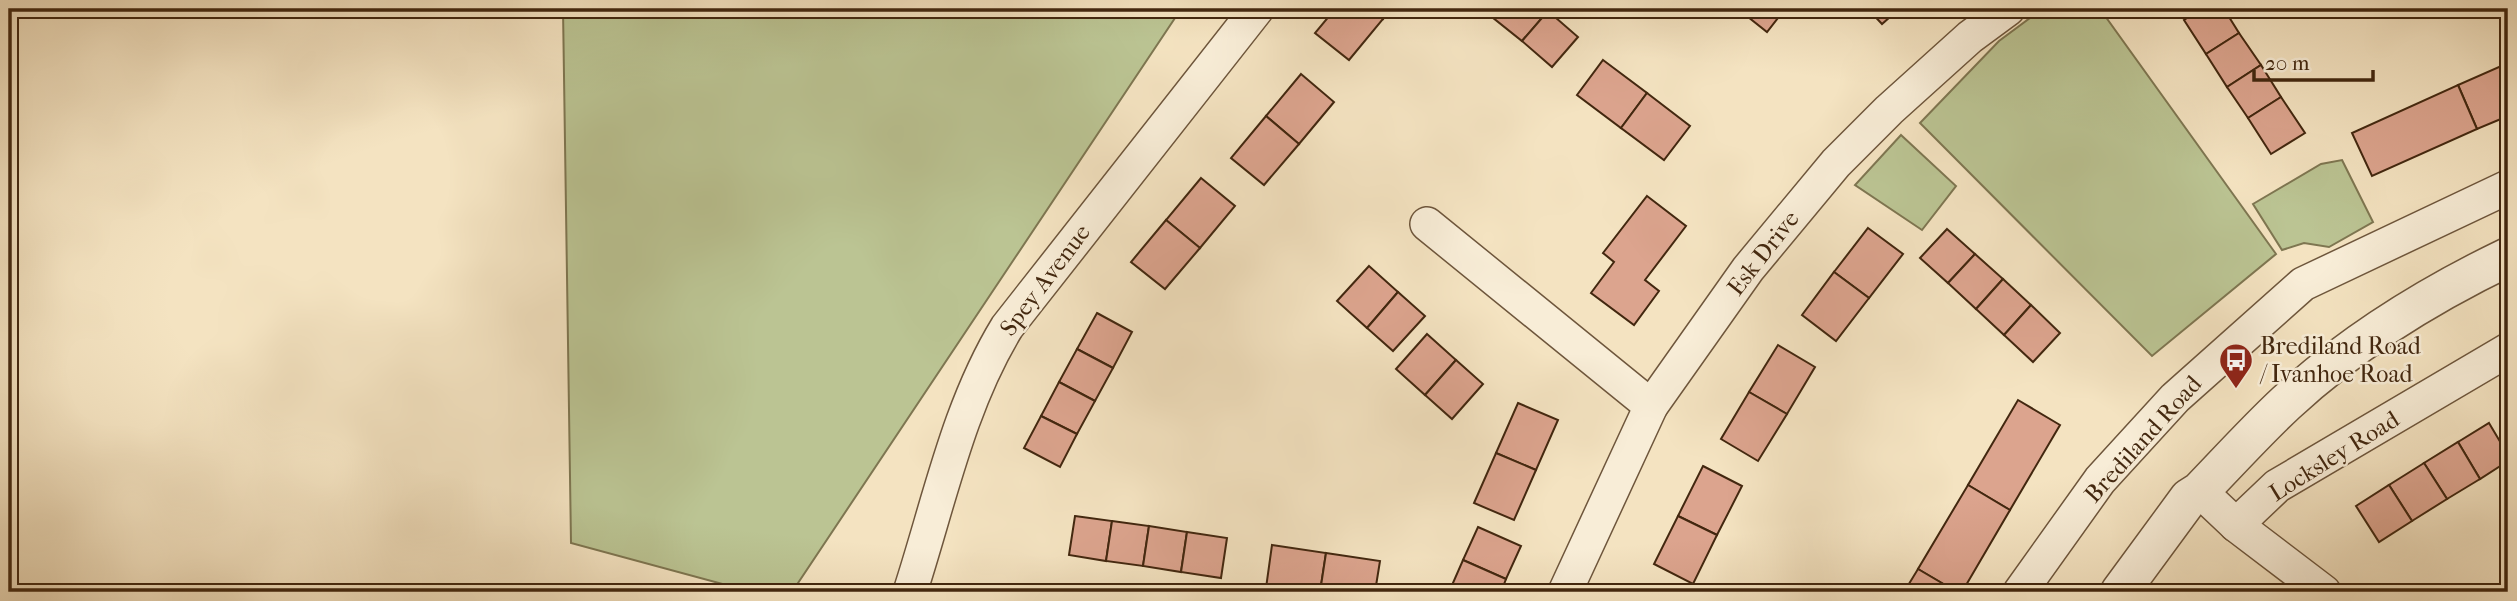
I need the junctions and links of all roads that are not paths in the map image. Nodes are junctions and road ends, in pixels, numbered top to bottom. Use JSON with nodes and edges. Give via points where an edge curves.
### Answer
{"nodes":[{"id":1,"x":1257,"y":9,"type":"edge"},
{"id":2,"x":2008,"y":9,"type":"edge"},
{"id":3,"x":2508,"y":187,"type":"edge"},
{"id":4,"x":1427,"y":223,"type":"dead end"},
{"id":5,"x":2508,"y":257,"type":"edge"},
{"id":6,"x":2508,"y":350,"type":"edge"},
{"id":7,"x":1651,"y":406,"type":"junction"},
{"id":8,"x":2200,"y":492,"type":"junction"},
{"id":9,"x":2236,"y":525,"type":"junction"},
{"id":10,"x":910,"y":592,"type":"edge"},
{"id":11,"x":1565,"y":592,"type":"edge"},
{"id":12,"x":2020,"y":592,"type":"edge"},
{"id":13,"x":2120,"y":592,"type":"edge"},
{"id":14,"x":2324,"y":592,"type":"edge"}],
"edges":[{"from":1,"to":10,"type":"street","name":"Spey Avenue","via":[[1007,327],[985,363]]},
{"from":2,"to":7,"type":"street","name":"Esk Drive","via":[[1970,37],[1836,163],[1748,269]]},
{"from":3,"to":12,"type":"street","name":"Brediland Road","via":[[2303,284],[2175,398],[2101,480]]},
{"from":4,"to":7,"type":"street"},
{"from":5,"to":8,"type":"street","via":[[2441,289],[2359,346],[2287,403]]},
{"from":6,"to":9,"type":"street","name":"Locksley Road","via":[[2277,486]]},
{"from":7,"to":11,"type":"street","name":"Esk Drive"},
{"from":8,"to":9,"type":"street"},
{"from":8,"to":13,"type":"street","via":[[2189,498]]},
{"from":9,"to":14,"type":"street"}]}
